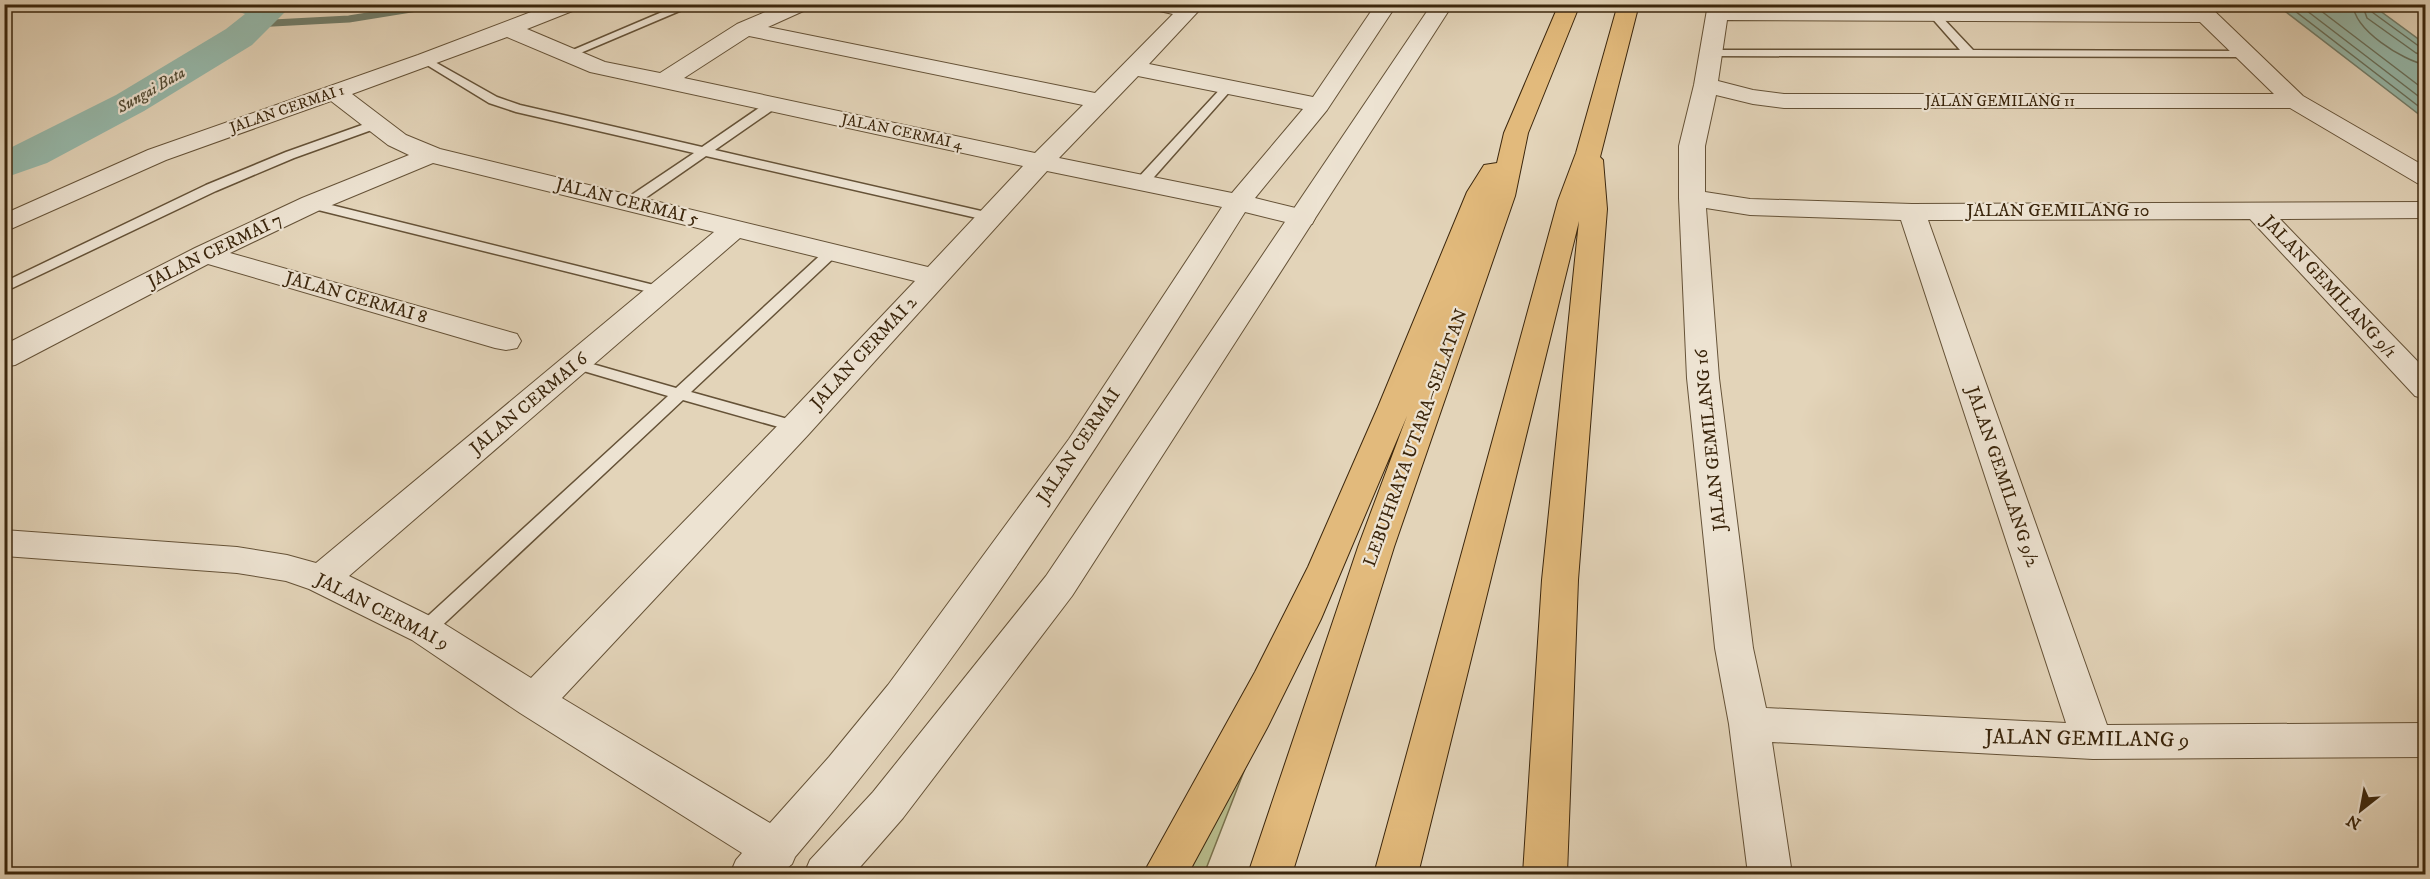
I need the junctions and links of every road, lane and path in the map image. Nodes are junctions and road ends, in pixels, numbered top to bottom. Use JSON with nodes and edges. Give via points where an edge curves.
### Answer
{"nodes":[{"id":1,"x":573,"y":4,"type":"edge"},
{"id":2,"x":691,"y":4,"type":"edge"},
{"id":3,"x":803,"y":4,"type":"edge"},
{"id":4,"x":1153,"y":4,"type":"edge"},
{"id":5,"x":1387,"y":4,"type":"edge"},
{"id":6,"x":1443,"y":4,"type":"edge"},
{"id":7,"x":1570,"y":4,"type":"edge"},
{"id":8,"x":1629,"y":4,"type":"edge"},
{"id":9,"x":1192,"y":8,"type":"edge"},
{"id":10,"x":1719,"y":9,"type":"edge"},
{"id":11,"x":2200,"y":10,"type":"edge"},
{"id":12,"x":1935,"y":16,"type":"junction"},
{"id":13,"x":508,"y":29,"type":"junction"},
{"id":14,"x":745,"y":29,"type":"junction"},
{"id":15,"x":1712,"y":53,"type":"junction"},
{"id":16,"x":2244,"y":54,"type":"junction"},
{"id":17,"x":567,"y":55,"type":"junction"},
{"id":18,"x":1971,"y":55,"type":"junction"},
{"id":19,"x":426,"y":60,"type":"junction"},
{"id":20,"x":1132,"y":69,"type":"junction"},
{"id":21,"x":664,"y":81,"type":"junction"},
{"id":22,"x":1706,"y":85,"type":"junction"},
{"id":23,"x":1228,"y":87,"type":"junction"},
{"id":24,"x":335,"y":93,"type":"junction"},
{"id":25,"x":1101,"y":101,"type":"junction"},
{"id":26,"x":2295,"y":101,"type":"junction"},
{"id":27,"x":773,"y":104,"type":"junction"},
{"id":28,"x":1319,"y":105,"type":"junction"},
{"id":29,"x":376,"y":124,"type":"junction"},
{"id":30,"x":1516,"y":133,"type":"junction"},
{"id":31,"x":701,"y":152,"type":"junction"},
{"id":32,"x":1589,"y":153,"type":"junction"},
{"id":33,"x":431,"y":155,"type":"junction"},
{"id":34,"x":1041,"y":162,"type":"junction"},
{"id":35,"x":2426,"y":178,"type":"edge"},
{"id":36,"x":1142,"y":182,"type":"junction"},
{"id":37,"x":1692,"y":198,"type":"junction"},
{"id":38,"x":1238,"y":202,"type":"junction"},
{"id":39,"x":629,"y":203,"type":"junction"},
{"id":40,"x":311,"y":204,"type":"junction"},
{"id":41,"x":2426,"y":210,"type":"edge"},
{"id":42,"x":2258,"y":211,"type":"junction"},
{"id":43,"x":1912,"y":212,"type":"junction"},
{"id":44,"x":990,"y":216,"type":"junction"},
{"id":45,"x":1302,"y":218,"type":"junction"},
{"id":46,"x":4,"y":224,"type":"edge"},
{"id":47,"x":735,"y":228,"type":"junction"},
{"id":48,"x":832,"y":252,"type":"junction"},
{"id":49,"x":205,"y":254,"type":"junction"},
{"id":50,"x":934,"y":277,"type":"junction"},
{"id":51,"x":4,"y":288,"type":"edge"},
{"id":52,"x":661,"y":291,"type":"junction"},
{"id":53,"x":506,"y":341,"type":"dead end"},
{"id":54,"x":4,"y":358,"type":"edge"},
{"id":55,"x":575,"y":364,"type":"junction"},
{"id":56,"x":2426,"y":389,"type":"edge"},
{"id":57,"x":678,"y":395,"type":"junction"},
{"id":58,"x":796,"y":428,"type":"junction"},
{"id":59,"x":4,"y":543,"type":"edge"},
{"id":60,"x":322,"y":579,"type":"junction"},
{"id":61,"x":425,"y":630,"type":"junction"},
{"id":62,"x":534,"y":701,"type":"junction"},
{"id":63,"x":1749,"y":723,"type":"junction"},
{"id":64,"x":2426,"y":740,"type":"edge"},
{"id":65,"x":2093,"y":742,"type":"junction"},
{"id":66,"x":764,"y":862,"type":"edge"},
{"id":67,"x":826,"y":874,"type":"edge"},
{"id":68,"x":1165,"y":874,"type":"edge"},
{"id":69,"x":1270,"y":874,"type":"edge"},
{"id":70,"x":1396,"y":874,"type":"edge"},
{"id":71,"x":1545,"y":874,"type":"edge"},
{"id":72,"x":1770,"y":874,"type":"edge"}],
"edges":[{"from":1,"to":13,"type":"street","name":"JALAN CERMAI 1"},
{"from":2,"to":17,"type":"lane"},
{"from":3,"to":14,"type":"street"},
{"from":4,"to":9,"type":"street"},
{"from":5,"to":28,"type":"street","name":"JALAN CERMAI"},
{"from":6,"to":45,"type":"street"},
{"from":7,"to":30,"type":"highway","name":"LEBUHRAYA UTARA–SELATAN"},
{"from":8,"to":32,"type":"highway"},
{"from":9,"to":20,"type":"street","name":"JALAN CERMAI 2"},
{"from":10,"to":12,"type":"street"},
{"from":10,"to":15,"type":"street","name":"JALAN GEMILANG 16"},
{"from":11,"to":12,"type":"street"},
{"from":11,"to":16,"type":"street"},
{"from":12,"to":18,"type":"lane"},
{"from":13,"to":17,"type":"street","name":"JALAN CERMAI 4"},
{"from":13,"to":19,"type":"street","name":"JALAN CERMAI 1"},
{"from":14,"to":21,"type":"street"},
{"from":14,"to":25,"type":"street"},
{"from":15,"to":18,"type":"lane"},
{"from":15,"to":22,"type":"street","name":"JALAN GEMILANG 16"},
{"from":16,"to":18,"type":"lane"},
{"from":16,"to":26,"type":"street"},
{"from":17,"to":21,"type":"street","name":"JALAN CERMAI 4","via":[[598,67]]},
{"from":19,"to":24,"type":"street","name":"JALAN CERMAI 1"},
{"from":19,"to":31,"type":"lane","via":[[493,100],[516,108]]},
{"from":20,"to":23,"type":"street"},
{"from":20,"to":25,"type":"street","name":"JALAN CERMAI 2"},
{"from":21,"to":27,"type":"street","name":"JALAN CERMAI 4"},
{"from":22,"to":26,"type":"street","name":"JALAN GEMILANG 11","via":[[1784,101]]},
{"from":22,"to":37,"type":"street","name":"JALAN GEMILANG 16","via":[[1692,146]]},
{"from":23,"to":28,"type":"street"},
{"from":23,"to":36,"type":"lane"},
{"from":24,"to":29,"type":"street","name":"JALAN CERMAI 5"},
{"from":24,"to":46,"type":"street","name":"JALAN CERMAI 1","via":[[157,155]]},
{"from":25,"to":34,"type":"street","name":"JALAN CERMAI 2"},
{"from":26,"to":35,"type":"street"},
{"from":27,"to":31,"type":"lane"},
{"from":27,"to":34,"type":"street","name":"JALAN CERMAI 4"},
{"from":28,"to":38,"type":"street","name":"JALAN CERMAI"},
{"from":29,"to":33,"type":"street","name":"JALAN CERMAI 5","via":[[397,140]]},
{"from":29,"to":51,"type":"lane","via":[[211,188]]},
{"from":30,"to":68,"type":"highway","via":[[1479,192],[1342,532],[1301,619],[1244,734]]},
{"from":30,"to":69,"type":"highway","name":"LEBUHRAYA UTARA–SELATAN","via":[[1502,196],[1376,547]]},
{"from":31,"to":39,"type":"lane"},
{"from":31,"to":44,"type":"lane"},
{"from":32,"to":70,"type":"highway","via":[[1570,201]]},
{"from":32,"to":71,"type":"highway","via":[[1594,209],[1560,580]]},
{"from":33,"to":39,"type":"street","name":"JALAN CERMAI 5"},
{"from":33,"to":40,"type":"street","name":"JALAN CERMAI 7"},
{"from":34,"to":36,"type":"street","name":"JALAN CERMAI 4"},
{"from":34,"to":44,"type":"street","name":"JALAN CERMAI 2"},
{"from":36,"to":38,"type":"street","name":"JALAN CERMAI 4"},
{"from":37,"to":43,"type":"street","name":"JALAN GEMILANG 10","via":[[1750,207]]},
{"from":37,"to":63,"type":"street","name":"JALAN GEMILANG 16","via":[[1703,378],[1734,648]]},
{"from":38,"to":45,"type":"street","name":"JALAN CERMAI 4"},
{"from":38,"to":66,"type":"street","name":"JALAN CERMAI","via":[[1081,447],[902,696]]},
{"from":39,"to":47,"type":"street","name":"JALAN CERMAI 5"},
{"from":40,"to":49,"type":"street","name":"JALAN CERMAI 7"},
{"from":40,"to":52,"type":"lane"},
{"from":41,"to":42,"type":"street","name":"JALAN GEMILANG 10"},
{"from":42,"to":43,"type":"street","name":"JALAN GEMILANG 10"},
{"from":42,"to":56,"type":"street","name":"JALAN GEMILANG 9/1"},
{"from":43,"to":65,"type":"street","name":"JALAN GEMILANG 9/2"},
{"from":44,"to":50,"type":"street","name":"JALAN CERMAI 2"},
{"from":45,"to":67,"type":"street","via":[[1059,586],[888,805]]},
{"from":47,"to":48,"type":"street","name":"JALAN CERMAI 5"},
{"from":47,"to":52,"type":"street","name":"JALAN CERMAI 6"},
{"from":48,"to":50,"type":"street","name":"JALAN CERMAI 5"},
{"from":48,"to":57,"type":"lane"},
{"from":49,"to":53,"type":"street","name":"JALAN CERMAI 8"},
{"from":49,"to":54,"type":"street","name":"JALAN CERMAI 7"},
{"from":50,"to":58,"type":"street","name":"JALAN CERMAI 2"},
{"from":52,"to":55,"type":"street","name":"JALAN CERMAI 6"},
{"from":55,"to":57,"type":"lane"},
{"from":55,"to":60,"type":"street","name":"JALAN CERMAI 6"},
{"from":57,"to":58,"type":"lane"},
{"from":57,"to":61,"type":"lane"},
{"from":58,"to":62,"type":"street","name":"JALAN CERMAI 2"},
{"from":59,"to":60,"type":"street","name":"JALAN CERMAI 9","via":[[237,560],[287,568]]},
{"from":60,"to":61,"type":"street","name":"JALAN CERMAI 9"},
{"from":61,"to":62,"type":"street","name":"JALAN CERMAI 9"},
{"from":62,"to":66,"type":"street","name":"JALAN CERMAI 9"},
{"from":63,"to":65,"type":"street","name":"JALAN GEMILANG 9"},
{"from":63,"to":72,"type":"street","name":"JALAN GEMILANG 16"},
{"from":64,"to":65,"type":"street","name":"JALAN GEMILANG 9"}]}
